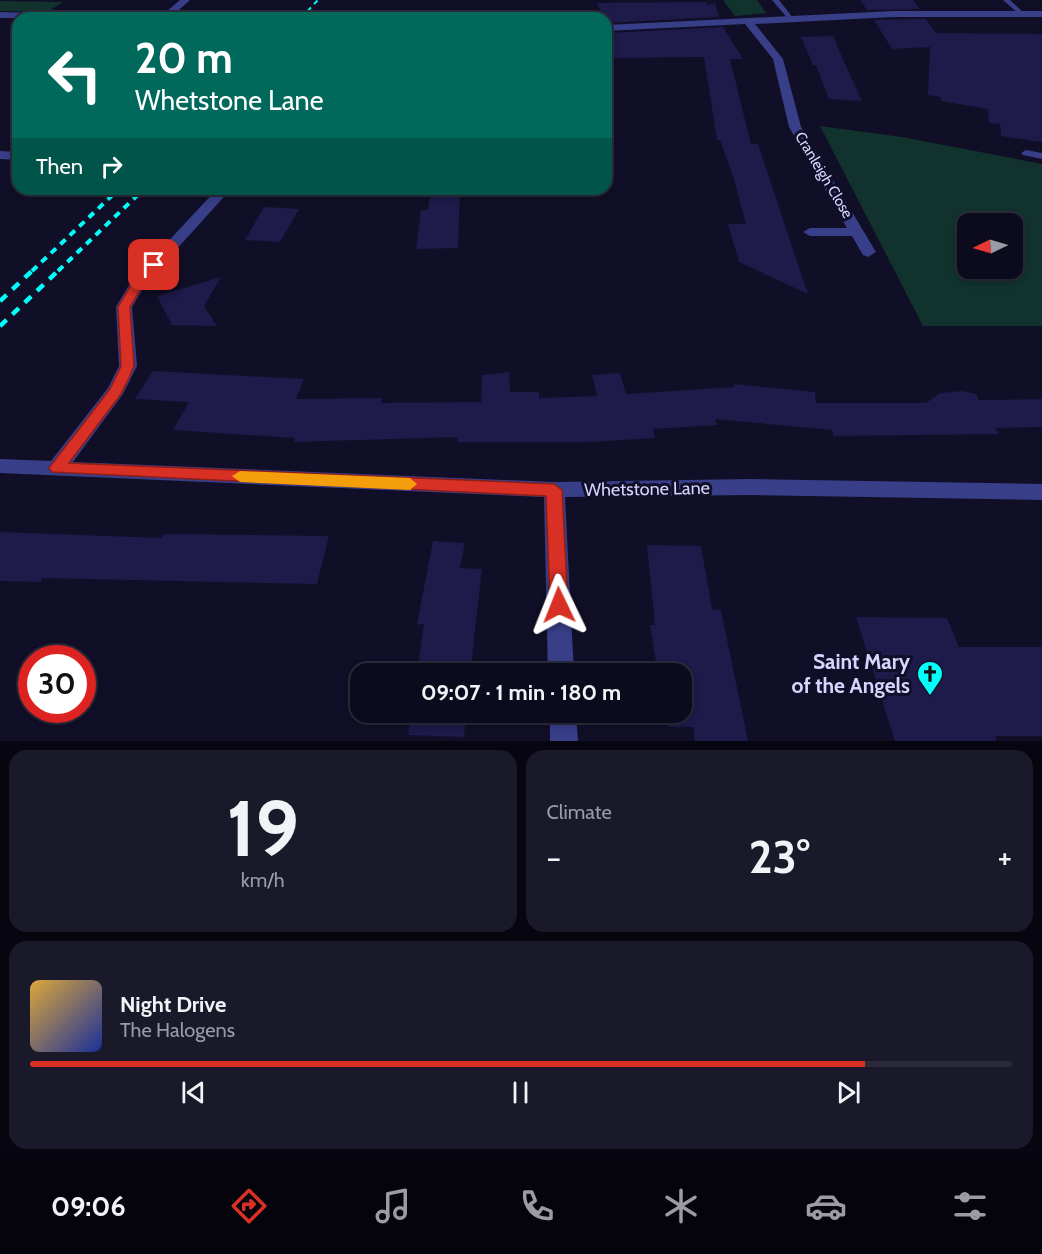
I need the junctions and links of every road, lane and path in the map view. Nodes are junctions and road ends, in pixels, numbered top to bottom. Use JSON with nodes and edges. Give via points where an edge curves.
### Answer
{"nodes":[{"id":1,"x":186,"y":0,"type":"edge"},
{"id":2,"x":775,"y":0,"type":"edge"},
{"id":3,"x":1006,"y":0,"type":"edge"},
{"id":4,"x":171,"y":12,"type":"edge"},
{"id":5,"x":1021,"y":13,"type":"junction"},
{"id":6,"x":1042,"y":14,"type":"edge"},
{"id":7,"x":791,"y":19,"type":"junction"},
{"id":8,"x":748,"y":21,"type":"junction"},
{"id":9,"x":612,"y":28,"type":"edge"},
{"id":10,"x":1026,"y":153,"type":"dead end"},
{"id":11,"x":1042,"y":156,"type":"edge"},
{"id":12,"x":218,"y":195,"type":"edge"},
{"id":13,"x":858,"y":231,"type":"junction"},
{"id":14,"x":810,"y":232,"type":"dead end"},
{"id":15,"x":868,"y":252,"type":"dead end"},
{"id":16,"x":0,"y":466,"type":"edge"},
{"id":17,"x":57,"y":468,"type":"junction"},
{"id":18,"x":554,"y":490,"type":"junction"},
{"id":19,"x":1042,"y":492,"type":"edge"},
{"id":20,"x":561,"y":663,"type":"edge"},
{"id":21,"x":563,"y":723,"type":"edge"},
{"id":22,"x":564,"y":741,"type":"edge"}],
"edges":[{"from":1,"to":4,"type":"street"},
{"from":2,"to":7,"type":"lane"},
{"from":3,"to":5,"type":"lane"},
{"from":5,"to":6,"type":"street"},
{"from":5,"to":7,"type":"street"},
{"from":7,"to":8,"type":"street"},
{"from":8,"to":9,"type":"street"},
{"from":8,"to":13,"type":"street","name":"Cranleigh Close","via":[[778,59],[795,127]]},
{"from":10,"to":11,"type":"lane"},
{"from":12,"to":17,"type":"street","via":[[140,280],[124,307],[128,366],[116,390]]},
{"from":13,"to":14,"type":"street","name":"Cranleigh Close"},
{"from":13,"to":15,"type":"street","name":"Cranleigh Close"},
{"from":16,"to":17,"type":"street","name":"Whetstone Lane"},
{"from":17,"to":18,"type":"street","name":"Whetstone Lane"},
{"from":18,"to":19,"type":"street","name":"Whetstone Lane"},
{"from":18,"to":20,"type":"street"},
{"from":21,"to":22,"type":"street"}]}
